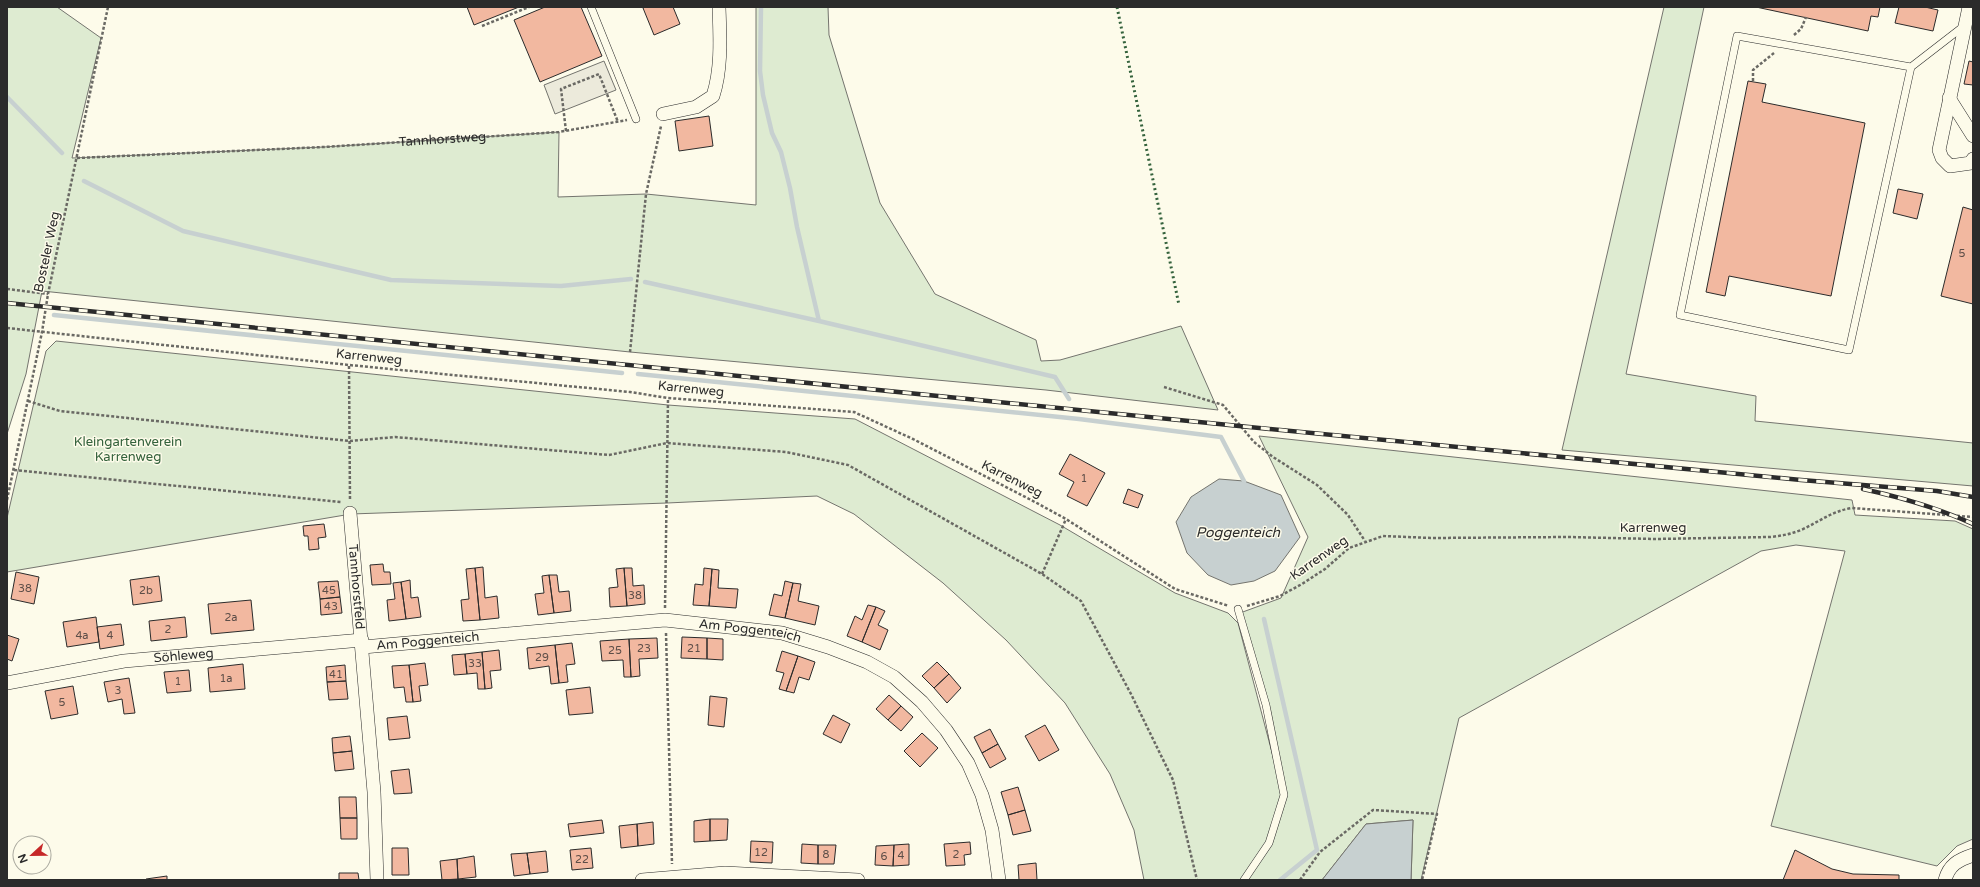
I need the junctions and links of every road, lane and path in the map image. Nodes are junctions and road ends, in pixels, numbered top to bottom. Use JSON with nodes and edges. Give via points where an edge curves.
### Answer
{"nodes":[{"id":1,"x":108,"y":7,"type":"edge"},
{"id":2,"x":529,"y":7,"type":"edge"},
{"id":3,"x":591,"y":7,"type":"edge"},
{"id":4,"x":719,"y":7,"type":"edge"},
{"id":5,"x":1969,"y":7,"type":"edge"},
{"id":6,"x":482,"y":26,"type":"dead end"},
{"id":7,"x":1965,"y":26,"type":"junction"},
{"id":8,"x":1911,"y":67,"type":"junction"},
{"id":9,"x":1948,"y":98,"type":"junction"},
{"id":10,"x":663,"y":114,"type":"joint"},
{"id":11,"x":636,"y":119,"type":"joint"},
{"id":12,"x":618,"y":122,"type":"junction"},
{"id":13,"x":566,"y":131,"type":"junction"},
{"id":14,"x":1973,"y":136,"type":"edge"},
{"id":15,"x":77,"y":158,"type":"junction"},
{"id":16,"x":1973,"y":159,"type":"edge"},
{"id":17,"x":7,"y":289,"type":"edge"},
{"id":18,"x":48,"y":294,"type":"junction"},
{"id":19,"x":7,"y":328,"type":"edge"},
{"id":20,"x":42,"y":332,"type":"junction"},
{"id":21,"x":630,"y":352,"type":"dead end"},
{"id":22,"x":349,"y":366,"type":"junction"},
{"id":23,"x":1164,"y":387,"type":"dead end"},
{"id":24,"x":668,"y":398,"type":"junction"},
{"id":25,"x":28,"y":400,"type":"junction"},
{"id":26,"x":350,"y":440,"type":"junction"},
{"id":27,"x":667,"y":443,"type":"junction"},
{"id":28,"x":14,"y":470,"type":"junction"},
{"id":29,"x":7,"y":500,"type":"edge"},
{"id":30,"x":350,"y":508,"type":"junction"},
{"id":31,"x":1973,"y":517,"type":"edge"},
{"id":32,"x":1066,"y":519,"type":"junction"},
{"id":33,"x":1365,"y":541,"type":"junction"},
{"id":34,"x":1042,"y":574,"type":"junction"},
{"id":35,"x":1238,"y":609,"type":"junction"},
{"id":36,"x":665,"y":620,"type":"junction"},
{"id":37,"x":362,"y":643,"type":"junction"},
{"id":38,"x":7,"y":682,"type":"edge"},
{"id":39,"x":1973,"y":856,"type":"edge"},
{"id":40,"x":672,"y":878,"type":"junction"},
{"id":41,"x":378,"y":880,"type":"edge"},
{"id":42,"x":642,"y":880,"type":"edge"},
{"id":43,"x":858,"y":880,"type":"edge"},
{"id":44,"x":999,"y":880,"type":"edge"},
{"id":45,"x":1197,"y":880,"type":"edge"},
{"id":46,"x":1244,"y":880,"type":"edge"},
{"id":47,"x":1300,"y":880,"type":"edge"},
{"id":48,"x":1422,"y":880,"type":"edge"},
{"id":49,"x":1945,"y":880,"type":"edge"}],
"edges":[{"from":1,"to":15,"type":"path","name":"Bosteler Weg"},
{"from":2,"to":6,"type":"path"},
{"from":3,"to":11,"type":"lane"},
{"from":4,"to":10,"type":"street","via":[[718,79],[713,96],[696,106]]},
{"from":5,"to":7,"type":"street"},
{"from":7,"to":8,"type":"lane"},
{"from":7,"to":9,"type":"street"},
{"from":8,"to":8,"type":"lane","via":[[1737,36],[1680,315],[1849,350]]},
{"from":9,"to":14,"type":"street"},
{"from":9,"to":16,"type":"street","via":[[1939,150],[1942,158],[1950,166],[1971,163]]},
{"from":10,"to":21,"type":"path","via":[[646,194]]},
{"from":11,"to":12,"type":"path","name":"Tannhorstweg"},
{"from":12,"to":13,"type":"path","name":"Tannhorstweg"},
{"from":12,"to":13,"type":"path","via":[[599,74],[561,89]]},
{"from":13,"to":15,"type":"path","name":"Tannhorstweg","via":[[324,147]]},
{"from":15,"to":18,"type":"path","name":"Bosteler Weg"},
{"from":17,"to":18,"type":"path"},
{"from":18,"to":20,"type":"path","name":"Bosteler Weg"},
{"from":19,"to":20,"type":"path","name":"Karrenweg"},
{"from":20,"to":22,"type":"path","name":"Karrenweg"},
{"from":20,"to":25,"type":"path","name":"Bosteler Weg"},
{"from":22,"to":24,"type":"path","name":"Karrenweg","via":[[630,392]]},
{"from":22,"to":26,"type":"path"},
{"from":23,"to":33,"type":"path","via":[[1222,405],[1254,442],[1317,485],[1348,515]]},
{"from":24,"to":27,"type":"path"},
{"from":24,"to":32,"type":"path","name":"Karrenweg","via":[[854,412],[914,439]]},
{"from":25,"to":26,"type":"path","via":[[60,410]]},
{"from":25,"to":28,"type":"path","name":"Bosteler Weg"},
{"from":26,"to":27,"type":"path","via":[[395,437],[608,455]]},
{"from":26,"to":30,"type":"path"},
{"from":27,"to":34,"type":"path","via":[[786,452],[848,465]]},
{"from":27,"to":36,"type":"path"},
{"from":28,"to":29,"type":"path","name":"Bosteler Weg"},
{"from":28,"to":30,"type":"path"},
{"from":30,"to":37,"type":"street","name":"Tannhorstfeld"},
{"from":31,"to":33,"type":"path","name":"Karrenweg","via":[[1852,508],[1839,510],[1785,536],[1655,539],[1383,536]]},
{"from":32,"to":34,"type":"path"},
{"from":32,"to":35,"type":"path","name":"Karrenweg","via":[[1175,589]]},
{"from":33,"to":35,"type":"path","name":"Karrenweg","via":[[1349,548],[1325,569],[1280,596]]},
{"from":34,"to":45,"type":"path","via":[[1081,601],[1134,702],[1173,780]]},
{"from":35,"to":46,"type":"lane","via":[[1266,705],[1284,795],[1269,843]]},
{"from":36,"to":37,"type":"street","name":"Am Poggenteich"},
{"from":36,"to":40,"type":"path"},
{"from":36,"to":44,"type":"street","name":"Am Poggenteich","via":[[782,633],[867,662],[894,677],[922,702],[946,730],[968,763],[982,795],[992,830]]},
{"from":37,"to":38,"type":"street","name":"Söhleweg","via":[[124,662]]},
{"from":37,"to":41,"type":"street","name":"Tannhorstfeld"},
{"from":39,"to":49,"type":"street","via":[[1948,869]]},
{"from":40,"to":42,"type":"street"},
{"from":40,"to":43,"type":"street","via":[[725,873]]},
{"from":47,"to":48,"type":"path","via":[[1320,852],[1373,810],[1437,814]]}]}
